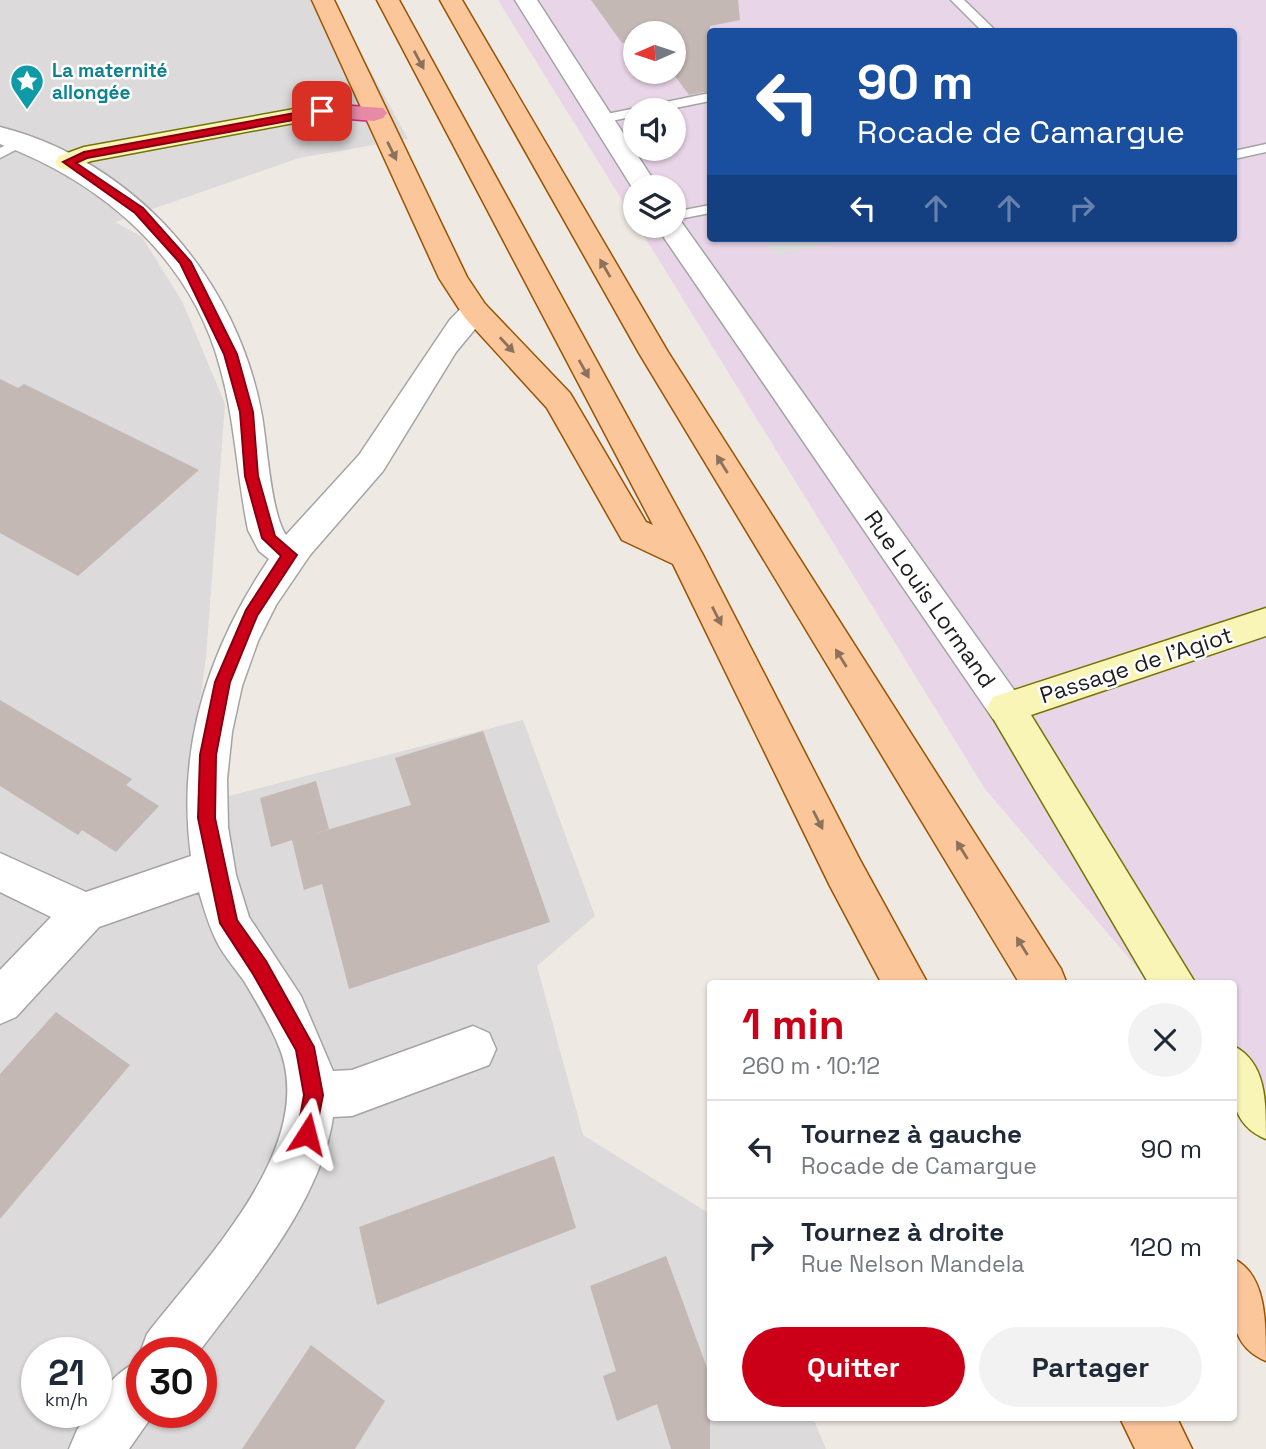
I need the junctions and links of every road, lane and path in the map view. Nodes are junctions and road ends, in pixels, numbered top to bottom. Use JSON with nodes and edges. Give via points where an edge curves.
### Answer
{"nodes":[{"id":1,"x":323,"y":0,"type":"edge"},
{"id":2,"x":388,"y":0,"type":"edge"},
{"id":3,"x":451,"y":0,"type":"edge"},
{"id":4,"x":526,"y":0,"type":"edge"},
{"id":5,"x":957,"y":0,"type":"edge"},
{"id":6,"x":987,"y":28,"type":"edge"},
{"id":7,"x":363,"y":86,"type":"junction"},
{"id":8,"x":707,"y":98,"type":"edge"},
{"id":9,"x":686,"y":102,"type":"edge"},
{"id":10,"x":322,"y":111,"type":"junction"},
{"id":11,"x":374,"y":113,"type":"junction"},
{"id":12,"x":623,"y":115,"type":"edge"},
{"id":13,"x":602,"y":119,"type":"junction"},
{"id":14,"x":7,"y":143,"type":"edge"},
{"id":15,"x":1266,"y":148,"type":"edge"},
{"id":16,"x":1237,"y":154,"type":"edge"},
{"id":17,"x":68,"y":162,"type":"junction"},
{"id":18,"x":637,"y":175,"type":"edge"},
{"id":19,"x":707,"y":210,"type":"edge"},
{"id":20,"x":686,"y":214,"type":"edge"},
{"id":21,"x":678,"y":238,"type":"edge"},
{"id":22,"x":475,"y":310,"type":"junction"},
{"id":23,"x":290,"y":555,"type":"junction"},
{"id":24,"x":686,"y":555,"type":"junction"},
{"id":25,"x":1266,"y":622,"type":"edge"},
{"id":26,"x":1006,"y":708,"type":"junction"},
{"id":27,"x":215,"y":867,"type":"junction"},
{"id":28,"x":0,"y":872,"type":"edge"},
{"id":29,"x":85,"y":912,"type":"junction"},
{"id":30,"x":904,"y":980,"type":"edge"},
{"id":31,"x":1043,"y":980,"type":"edge"},
{"id":32,"x":1172,"y":980,"type":"edge"},
{"id":33,"x":0,"y":1002,"type":"edge"},
{"id":34,"x":473,"y":1049,"type":"dead end"},
{"id":35,"x":1237,"y":1073,"type":"edge"},
{"id":36,"x":313,"y":1095,"type":"junction"},
{"id":37,"x":1266,"y":1115,"type":"edge"},
{"id":38,"x":1237,"y":1289,"type":"edge"},
{"id":39,"x":1266,"y":1335,"type":"edge"},
{"id":40,"x":178,"y":1337,"type":"edge"},
{"id":41,"x":126,"y":1408,"type":"edge"},
{"id":42,"x":1149,"y":1421,"type":"edge"},
{"id":43,"x":96,"y":1449,"type":"edge"},
{"id":44,"x":1165,"y":1449,"type":"edge"}],
"edges":[{"from":1,"to":7,"type":"main road"},
{"from":2,"to":24,"type":"main road","one_way":true},
{"from":31,"to":3,"type":"main road","one_way":true,"via":[[654,353]]},
{"from":4,"to":13,"type":"street"},
{"from":5,"to":6,"type":"lane"},
{"from":7,"to":10,"type":"highway"},
{"from":7,"to":11,"type":"main road"},
{"from":8,"to":9,"type":"lane"},
{"from":10,"to":11,"type":"highway"},
{"from":10,"to":17,"type":"street","via":[[84,155]]},
{"from":11,"to":22,"type":"main road","one_way":true,"via":[[453,278]]},
{"from":12,"to":13,"type":"lane"},
{"from":13,"to":18,"type":"street"},
{"from":14,"to":17,"type":"street"},
{"from":15,"to":16,"type":"lane"},
{"from":17,"to":23,"type":"street","via":[[139,210],[185,262],[230,354],[246,412],[252,476],[269,538]]},
{"from":19,"to":20,"type":"lane"},
{"from":21,"to":26,"type":"street","name":"Rue Louis Lormand"},
{"from":22,"to":23,"type":"street","via":[[455,329],[408,411],[370,464]]},
{"from":22,"to":24,"type":"main road","one_way":true,"via":[[559,401],[634,531]]},
{"from":23,"to":27,"type":"street","via":[[251,614],[223,682],[208,755],[207,818]]},
{"from":24,"to":30,"type":"main road","one_way":true,"via":[[845,873]]},
{"from":25,"to":26,"type":"street","name":"Passage de l'Agiot"},
{"from":26,"to":32,"type":"street","name":"Rue Louis Lormand"},
{"from":27,"to":29,"type":"street"},
{"from":27,"to":36,"type":"street","via":[[229,923],[305,1047]]},
{"from":28,"to":29,"type":"street"},
{"from":29,"to":33,"type":"street"},
{"from":34,"to":36,"type":"street","via":[[352,1093]]},
{"from":35,"to":37,"type":"street"},
{"from":36,"to":40,"type":"street","via":[[307,1134],[294,1168]]},
{"from":38,"to":39,"type":"main road"},
{"from":41,"to":43,"type":"street"},
{"from":42,"to":44,"type":"main road"}]}
